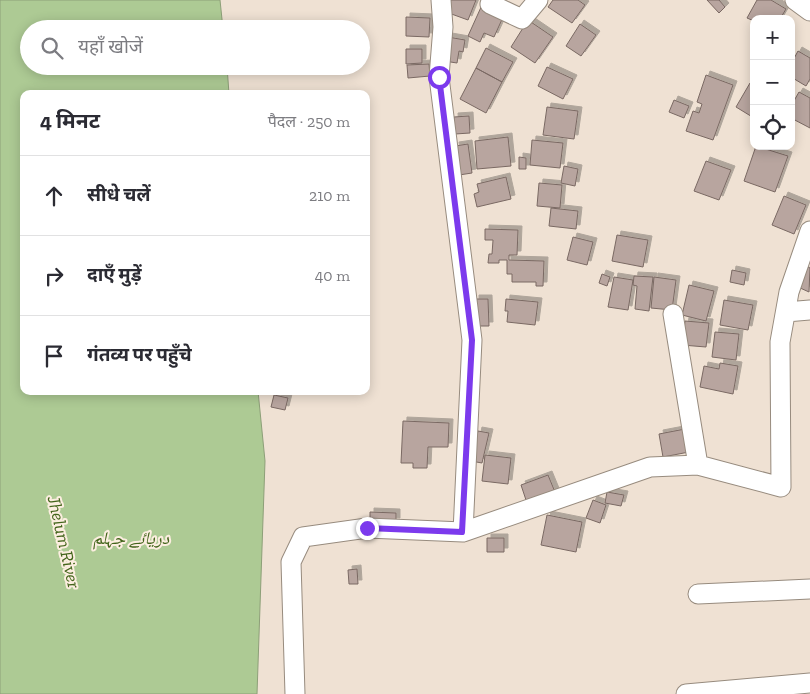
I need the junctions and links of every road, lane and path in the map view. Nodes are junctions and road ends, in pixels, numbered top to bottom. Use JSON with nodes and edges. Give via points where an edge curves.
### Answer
{"nodes":[{"id":1,"x":441,"y":0,"type":"edge"},
{"id":2,"x":538,"y":0,"type":"edge"},
{"id":3,"x":795,"y":0,"type":"edge"},
{"id":4,"x":490,"y":4,"type":"dead end"},
{"id":5,"x":810,"y":11,"type":"edge"},
{"id":6,"x":810,"y":231,"type":"edge"},
{"id":7,"x":810,"y":310,"type":"edge"},
{"id":8,"x":786,"y":312,"type":"junction"},
{"id":9,"x":673,"y":314,"type":"dead end"},
{"id":10,"x":698,"y":464,"type":"junction"},
{"id":11,"x":462,"y":532,"type":"junction"},
{"id":12,"x":810,"y":589,"type":"edge"},
{"id":13,"x":698,"y":594,"type":"dead end"},
{"id":14,"x":810,"y":683,"type":"edge"},
{"id":15,"x":295,"y":694,"type":"edge"},
{"id":16,"x":686,"y":694,"type":"edge"}],
"edges":[{"from":1,"to":11,"type":"street","via":[[443,27],[439,77],[472,340]]},
{"from":2,"to":4,"type":"street","via":[[522,19]]},
{"from":3,"to":5,"type":"street"},
{"from":6,"to":8,"type":"street","via":[[789,292]]},
{"from":7,"to":8,"type":"street"},
{"from":8,"to":10,"type":"street","via":[[780,342],[781,487]]},
{"from":9,"to":10,"type":"street"},
{"from":10,"to":11,"type":"street","via":[[650,467]]},
{"from":11,"to":15,"type":"street","via":[[367,528],[303,537],[291,562]]},
{"from":12,"to":13,"type":"street"},
{"from":14,"to":16,"type":"street"}]}
